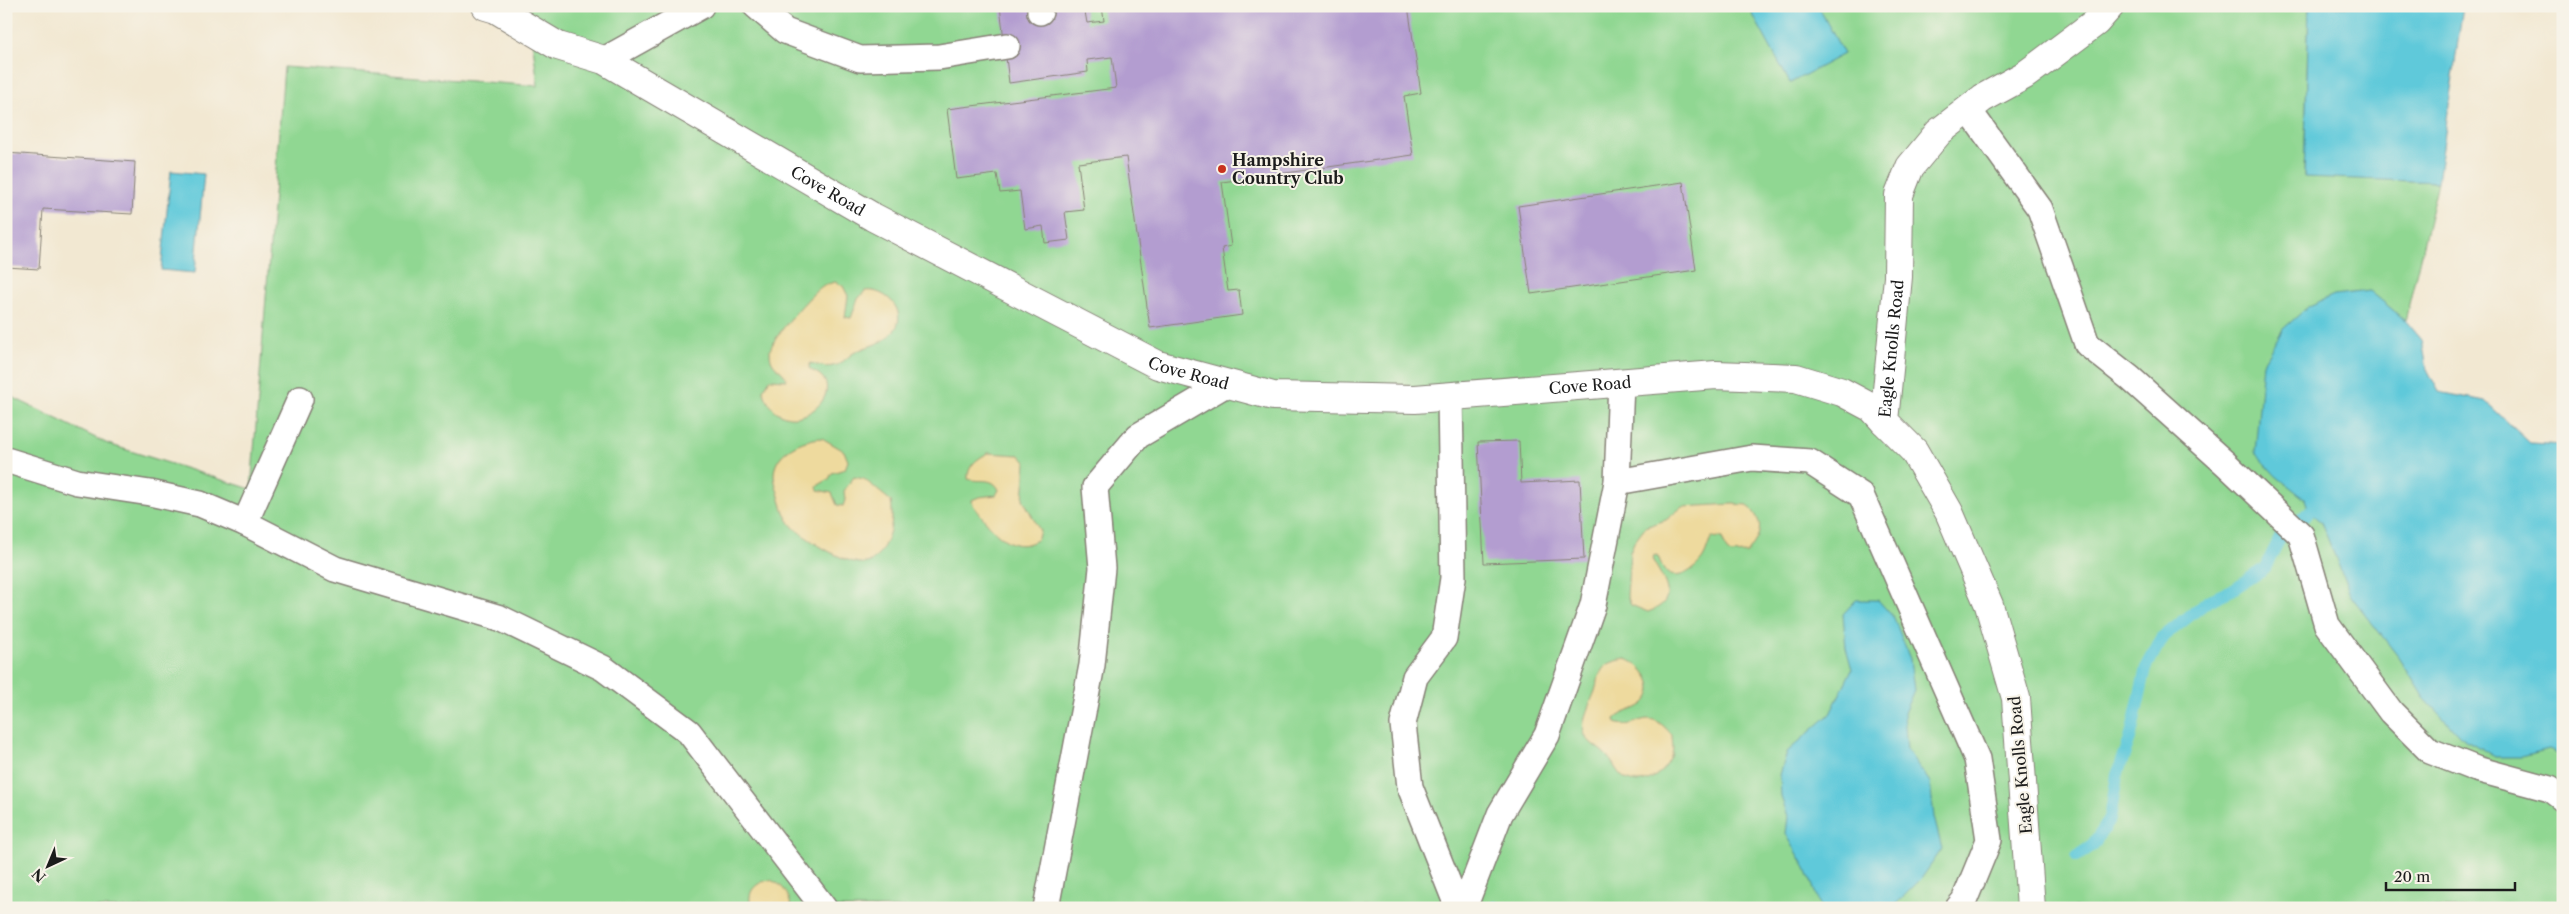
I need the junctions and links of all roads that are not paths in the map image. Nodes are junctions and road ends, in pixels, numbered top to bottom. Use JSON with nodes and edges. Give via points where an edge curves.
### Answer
{"nodes":[{"id":1,"x":486,"y":6,"type":"edge"},
{"id":2,"x":701,"y":6,"type":"edge"},
{"id":3,"x":756,"y":6,"type":"edge"},
{"id":4,"x":2110,"y":6,"type":"edge"},
{"id":5,"x":1007,"y":46,"type":"dead end"},
{"id":6,"x":604,"y":60,"type":"junction"},
{"id":7,"x":1968,"y":109,"type":"junction"},
{"id":8,"x":1621,"y":382,"type":"junction"},
{"id":9,"x":1228,"y":383,"type":"junction"},
{"id":10,"x":1450,"y":396,"type":"junction"},
{"id":11,"x":300,"y":399,"type":"dead end"},
{"id":12,"x":1884,"y":421,"type":"junction"},
{"id":13,"x":6,"y":460,"type":"edge"},
{"id":14,"x":1617,"y":482,"type":"junction"},
{"id":15,"x":245,"y":523,"type":"junction"},
{"id":16,"x":2563,"y":799,"type":"edge"},
{"id":17,"x":824,"y":908,"type":"edge"},
{"id":18,"x":1046,"y":908,"type":"edge"},
{"id":19,"x":1458,"y":908,"type":"edge"},
{"id":20,"x":1464,"y":908,"type":"edge"},
{"id":21,"x":1958,"y":908,"type":"edge"},
{"id":22,"x":2031,"y":908,"type":"edge"}],
"edges":[{"from":1,"to":6,"type":"street","name":"Cove Road","via":[[558,46]]},
{"from":2,"to":6,"type":"lane"},
{"from":3,"to":5,"type":"lane","via":[[785,30],[860,59],[939,57]]},
{"from":4,"to":7,"type":"street","name":"Eagle Knolls Road","via":[[2096,22],[2025,75]]},
{"from":6,"to":9,"type":"street","name":"Cove Road","via":[[873,217],[1158,365]]},
{"from":7,"to":12,"type":"street","name":"Eagle Knolls Road","via":[[1940,132],[1910,167],[1899,195],[1898,277]]},
{"from":7,"to":16,"type":"lane","via":[[2040,209],[2087,344],[2219,457],[2300,535],[2327,624],[2391,712],[2430,751],[2476,769],[2550,789]]},
{"from":8,"to":10,"type":"street","name":"Cove Road"},
{"from":8,"to":12,"type":"street","name":"Cove Road","via":[[1716,374],[1796,378],[1842,392],[1872,408]]},
{"from":8,"to":14,"type":"lane"},
{"from":9,"to":10,"type":"street","name":"Cove Road","via":[[1273,396],[1415,399]]},
{"from":9,"to":18,"type":"lane","via":[[1138,436],[1095,487],[1102,568],[1092,665]]},
{"from":10,"to":19,"type":"lane","via":[[1453,578],[1444,638],[1415,677],[1403,724],[1410,787]]},
{"from":11,"to":15,"type":"lane"},
{"from":12,"to":22,"type":"street","name":"Eagle Knolls Road","via":[[1914,451],[1949,512],[1990,605],[2016,698]]},
{"from":13,"to":15,"type":"lane","via":[[77,482],[200,504]]},
{"from":14,"to":20,"type":"lane","via":[[1593,605],[1550,725],[1500,814]]},
{"from":14,"to":21,"type":"lane","via":[[1752,458],[1810,462],[1861,495],[1977,759],[1989,840],[1964,901]]},
{"from":15,"to":17,"type":"lane","via":[[335,569],[500,618],[603,668],[689,732]]}]}
